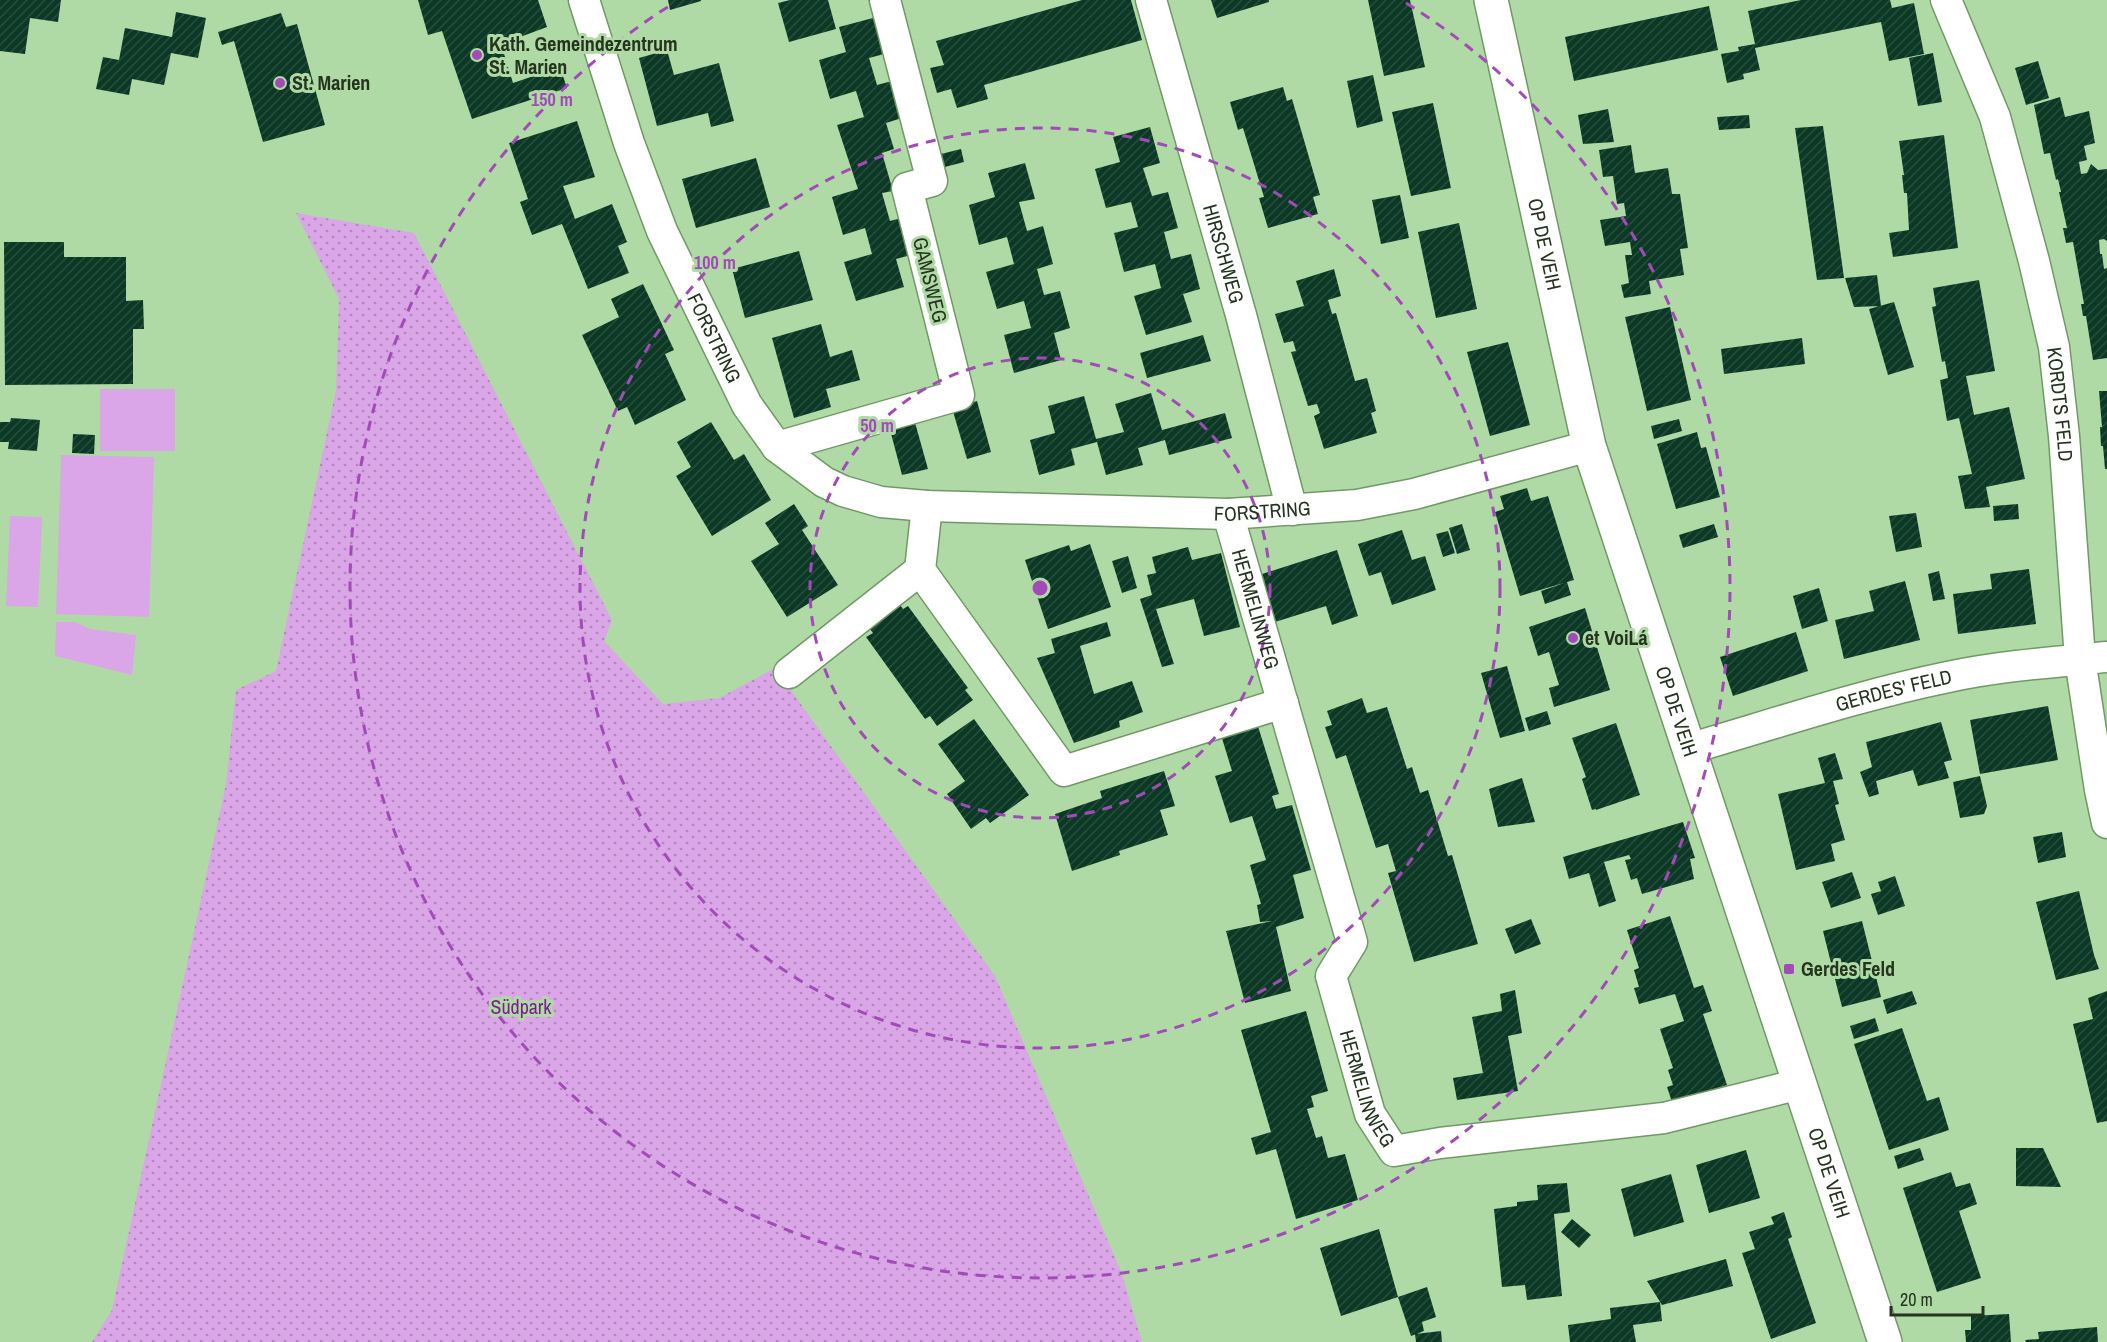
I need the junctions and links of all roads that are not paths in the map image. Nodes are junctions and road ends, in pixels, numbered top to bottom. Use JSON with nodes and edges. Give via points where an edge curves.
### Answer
{"nodes":[{"id":1,"x":584,"y":0,"type":"edge"},
{"id":2,"x":885,"y":0,"type":"edge"},
{"id":3,"x":1151,"y":0,"type":"edge"},
{"id":4,"x":1491,"y":0,"type":"edge"},
{"id":5,"x":1946,"y":0,"type":"edge"},
{"id":6,"x":1589,"y":446,"type":"junction"},
{"id":7,"x":777,"y":447,"type":"junction"},
{"id":8,"x":927,"y":506,"type":"junction"},
{"id":9,"x":1292,"y":510,"type":"junction"},
{"id":10,"x":1228,"y":514,"type":"junction"},
{"id":11,"x":920,"y":570,"type":"junction"},
{"id":12,"x":2094,"y":658,"type":"edge"},
{"id":13,"x":789,"y":673,"type":"dead end"},
{"id":14,"x":1283,"y":703,"type":"junction"},
{"id":15,"x":1688,"y":749,"type":"junction"},
{"id":16,"x":2107,"y":823,"type":"edge"},
{"id":17,"x":1800,"y":1084,"type":"junction"},
{"id":18,"x":1885,"y":1342,"type":"edge"}],
"edges":[{"from":1,"to":7,"type":"street","name":"FORSTRING","via":[[629,143],[662,231],[747,405]]},
{"from":2,"to":7,"type":"street","name":"GAMSWEG","via":[[932,181],[907,188],[959,395]]},
{"from":3,"to":9,"type":"street","name":"HIRSCHWEG"},
{"from":4,"to":6,"type":"street","name":"OP DE VEIH"},
{"from":5,"to":12,"type":"street","name":"KORDTS FELD","via":[[1995,117],[2054,347]]},
{"from":6,"to":9,"type":"street","name":"FORSTRING","via":[[1414,494],[1357,505]]},
{"from":6,"to":15,"type":"street","name":"OP DE VEIH"},
{"from":7,"to":8,"type":"street","name":"FORSTRING","via":[[843,490],[881,502]]},
{"from":8,"to":10,"type":"street","name":"FORSTRING"},
{"from":8,"to":11,"type":"street"},
{"from":9,"to":10,"type":"street","name":"FORSTRING"},
{"from":10,"to":14,"type":"street","name":"HERMELINWEG"},
{"from":11,"to":13,"type":"street"},
{"from":11,"to":14,"type":"street","via":[[1064,771]]},
{"from":12,"to":15,"type":"street","name":"GERDES' FELD","via":[[1918,684]]},
{"from":12,"to":16,"type":"street","name":"KORDTS FELD","via":[[2100,790]]},
{"from":14,"to":17,"type":"street","name":"HERMELINWEG","via":[[1352,942],[1330,976],[1370,1114],[1394,1151],[1664,1118]]},
{"from":15,"to":17,"type":"street","name":"OP DE VEIH"},
{"from":17,"to":18,"type":"street","name":"OP DE VEIH"}]}
